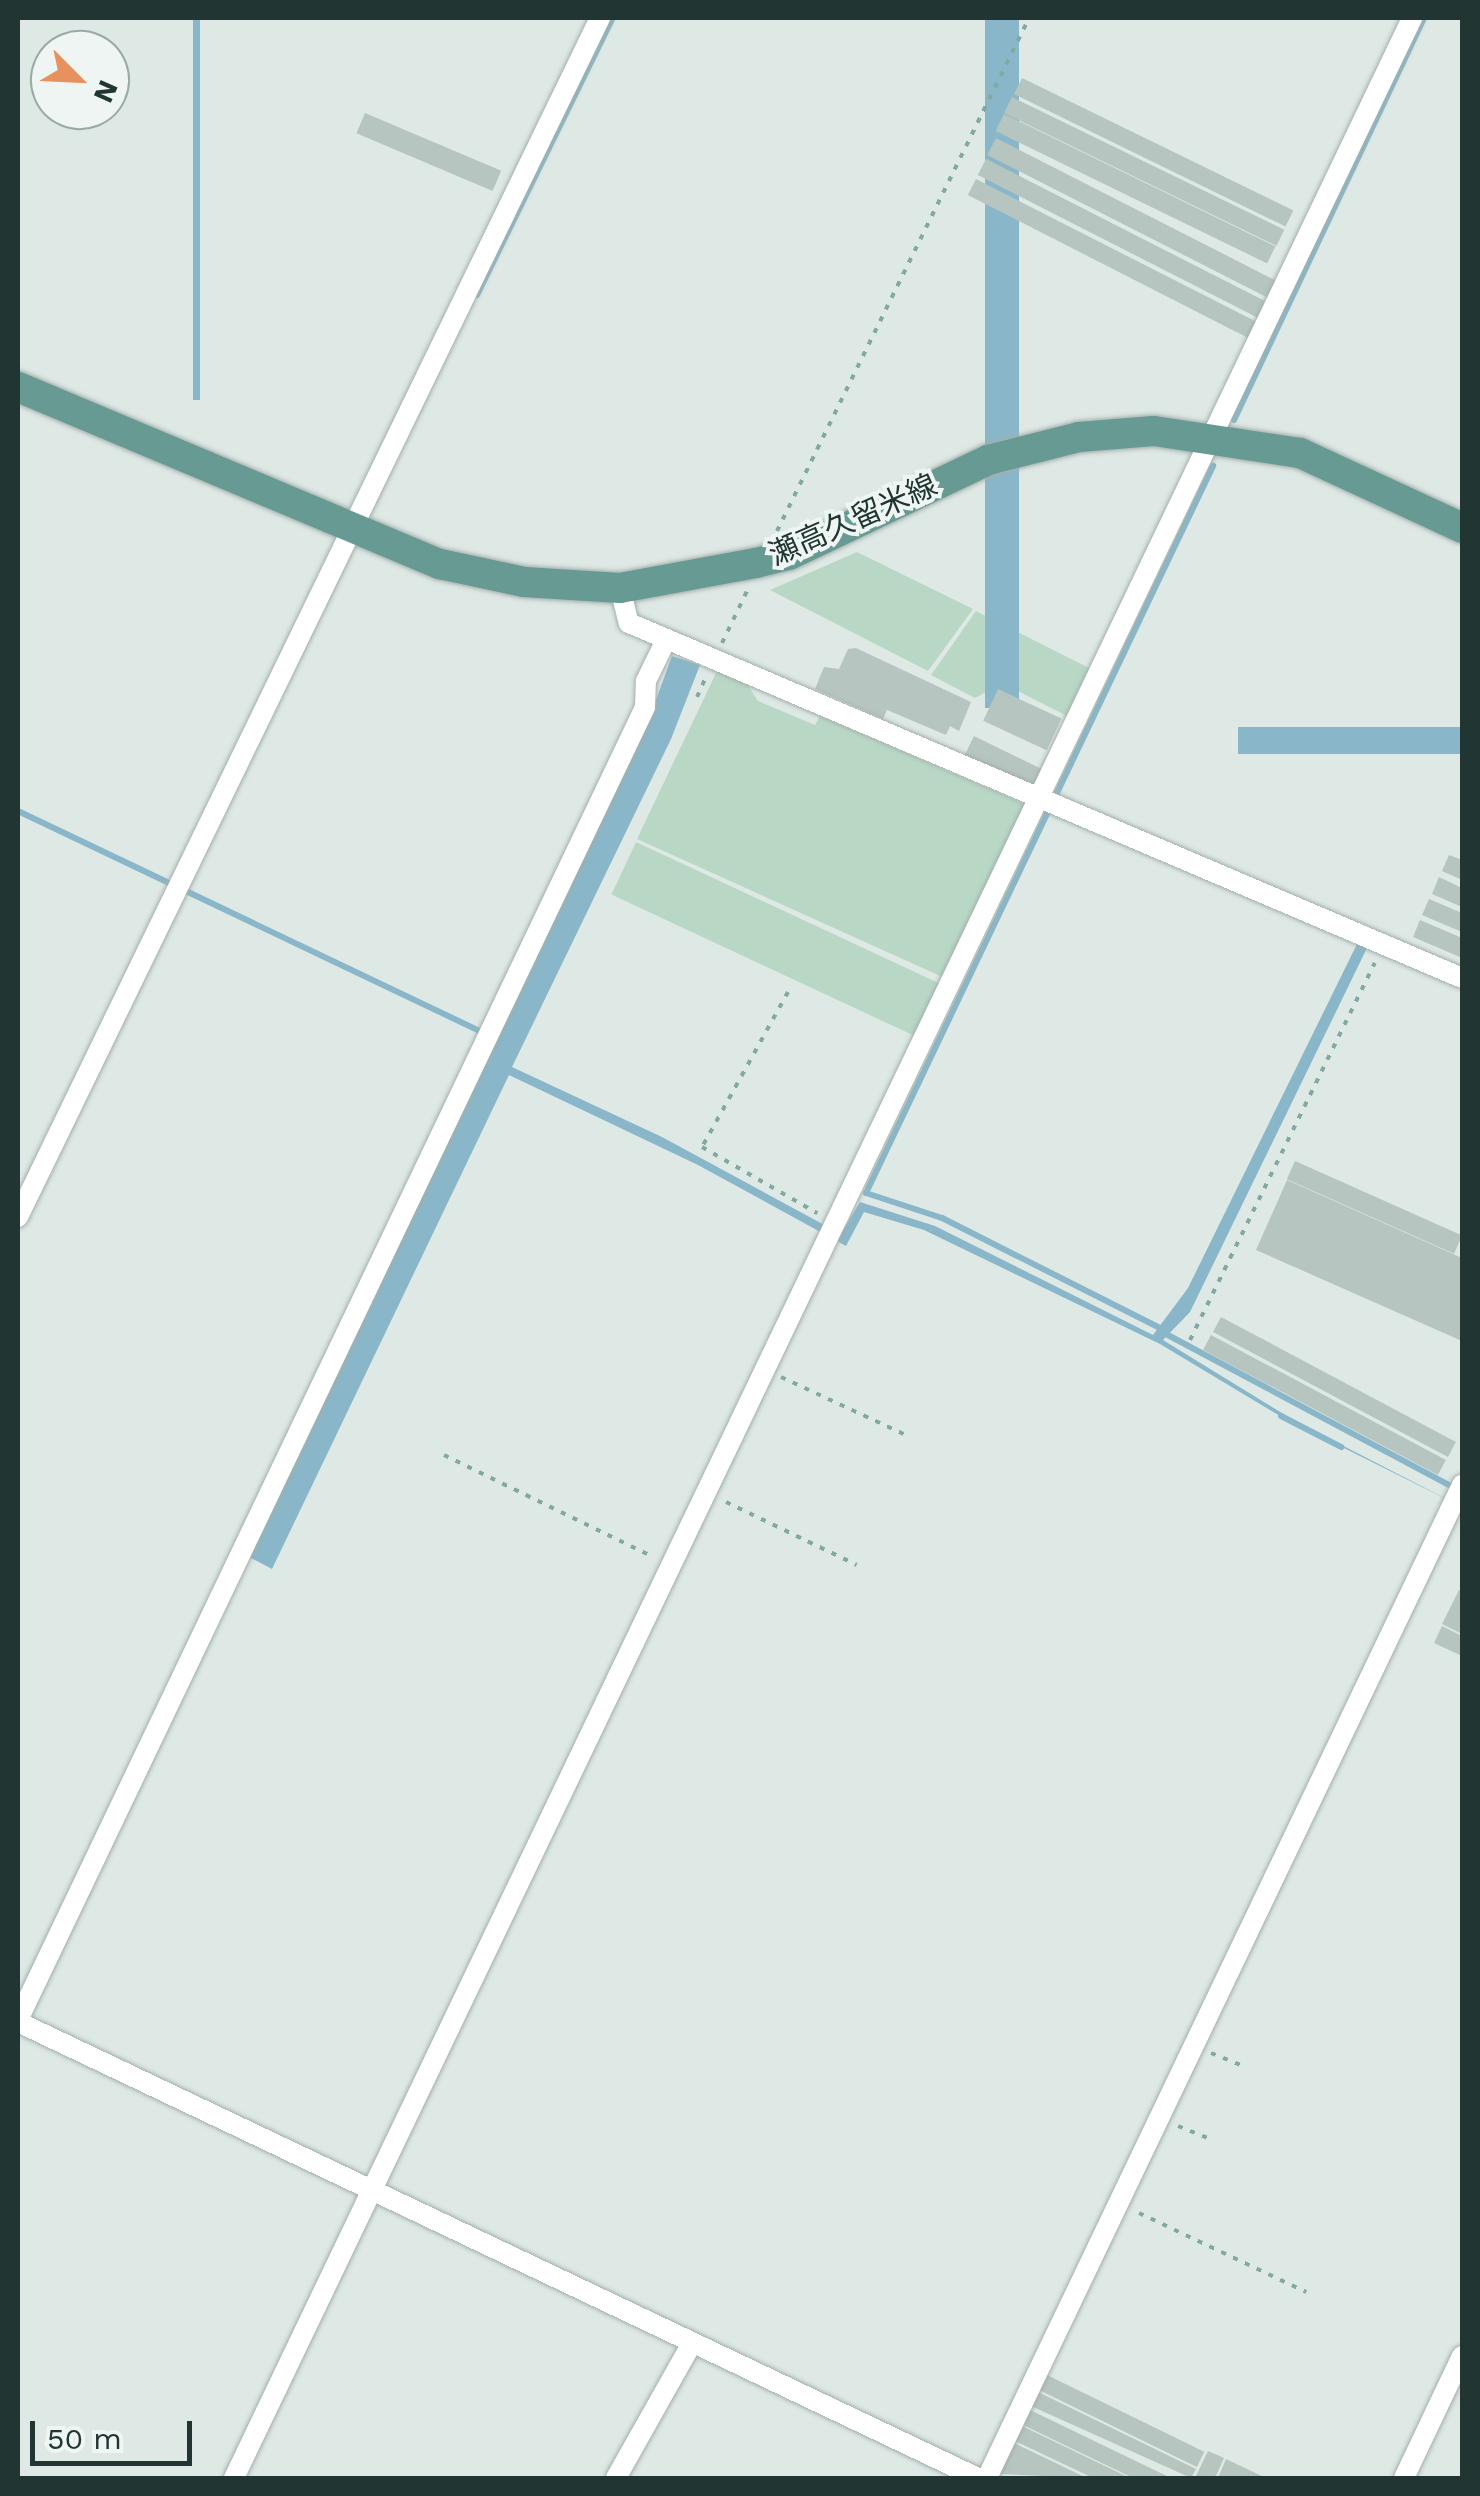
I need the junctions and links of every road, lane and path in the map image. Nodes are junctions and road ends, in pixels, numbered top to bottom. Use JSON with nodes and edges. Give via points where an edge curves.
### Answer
{"nodes":[{"id":1,"x":600,"y":18,"type":"edge"},
{"id":2,"x":1029,"y":18,"type":"edge"},
{"id":3,"x":1412,"y":18,"type":"edge"},
{"id":4,"x":18,"y":388,"type":"edge"},
{"id":5,"x":1214,"y":435,"type":"junction"},
{"id":6,"x":349,"y":527,"type":"junction"},
{"id":7,"x":1462,"y":528,"type":"edge"},
{"id":8,"x":759,"y":562,"type":"junction"},
{"id":9,"x":620,"y":588,"type":"junction"},
{"id":10,"x":666,"y":640,"type":"junction"},
{"id":11,"x":713,"y":662,"type":"junction"},
{"id":12,"x":697,"y":698,"type":"dead end"},
{"id":13,"x":1042,"y":801,"type":"junction"},
{"id":14,"x":1370,"y":940,"type":"junction"},
{"id":15,"x":1462,"y":978,"type":"edge"},
{"id":16,"x":788,"y":992,"type":"dead end"},
{"id":17,"x":18,"y":1217,"type":"edge"},
{"id":18,"x":837,"y":1225,"type":"junction"},
{"id":19,"x":1190,"y":1340,"type":"dead end"},
{"id":20,"x":766,"y":1371,"type":"junction"},
{"id":21,"x":908,"y":1436,"type":"dead end"},
{"id":22,"x":444,"y":1455,"type":"dead end"},
{"id":23,"x":1462,"y":1485,"type":"edge"},
{"id":24,"x":708,"y":1492,"type":"junction"},
{"id":25,"x":857,"y":1565,"type":"dead end"},
{"id":26,"x":672,"y":1567,"type":"junction"},
{"id":27,"x":18,"y":2021,"type":"edge"},
{"id":28,"x":1194,"y":2046,"type":"junction"},
{"id":29,"x":1243,"y":2066,"type":"dead end"},
{"id":30,"x":1159,"y":2118,"type":"junction"},
{"id":31,"x":1210,"y":2139,"type":"dead end"},
{"id":32,"x":371,"y":2190,"type":"junction"},
{"id":33,"x":1119,"y":2203,"type":"junction"},
{"id":34,"x":1306,"y":2292,"type":"dead end"},
{"id":35,"x":692,"y":2343,"type":"junction"},
{"id":36,"x":1462,"y":2356,"type":"edge"},
{"id":37,"x":234,"y":2478,"type":"edge"},
{"id":38,"x":616,"y":2478,"type":"edge"},
{"id":39,"x":978,"y":2478,"type":"edge"},
{"id":40,"x":987,"y":2478,"type":"edge"},
{"id":41,"x":1404,"y":2478,"type":"edge"}],
"edges":[{"from":1,"to":6,"type":"street"},
{"from":2,"to":8,"type":"path"},
{"from":3,"to":5,"type":"street"},
{"from":4,"to":6,"type":"main road","name":"瀬高久留米線"},
{"from":5,"to":7,"type":"main road","name":"瀬高久留米線","via":[[1300,453]]},
{"from":5,"to":8,"type":"main road","name":"瀬高久留米線","via":[[1079,437],[988,460]]},
{"from":5,"to":13,"type":"street"},
{"from":6,"to":9,"type":"main road","name":"瀬高久留米線","via":[[457,567],[524,582]]},
{"from":6,"to":17,"type":"street"},
{"from":8,"to":9,"type":"main road","name":"瀬高久留米線"},
{"from":8,"to":11,"type":"path"},
{"from":9,"to":10,"type":"street","via":[[629,623]]},
{"from":10,"to":11,"type":"street"},
{"from":10,"to":27,"type":"street","via":[[646,681],[645,707]]},
{"from":11,"to":12,"type":"path"},
{"from":11,"to":13,"type":"street"},
{"from":13,"to":14,"type":"street"},
{"from":13,"to":18,"type":"street"},
{"from":14,"to":15,"type":"street"},
{"from":14,"to":19,"type":"path"},
{"from":16,"to":18,"type":"path","via":[[702,1147]]},
{"from":18,"to":20,"type":"street"},
{"from":20,"to":21,"type":"path"},
{"from":20,"to":24,"type":"street"},
{"from":22,"to":26,"type":"path"},
{"from":23,"to":28,"type":"street"},
{"from":24,"to":25,"type":"path"},
{"from":24,"to":26,"type":"street"},
{"from":26,"to":32,"type":"street"},
{"from":27,"to":32,"type":"street"},
{"from":28,"to":29,"type":"path"},
{"from":28,"to":30,"type":"street"},
{"from":30,"to":31,"type":"path"},
{"from":30,"to":33,"type":"street"},
{"from":32,"to":35,"type":"street"},
{"from":32,"to":37,"type":"street"},
{"from":33,"to":34,"type":"path"},
{"from":33,"to":40,"type":"street"},
{"from":35,"to":38,"type":"street"},
{"from":35,"to":39,"type":"street"},
{"from":36,"to":41,"type":"street"}]}
